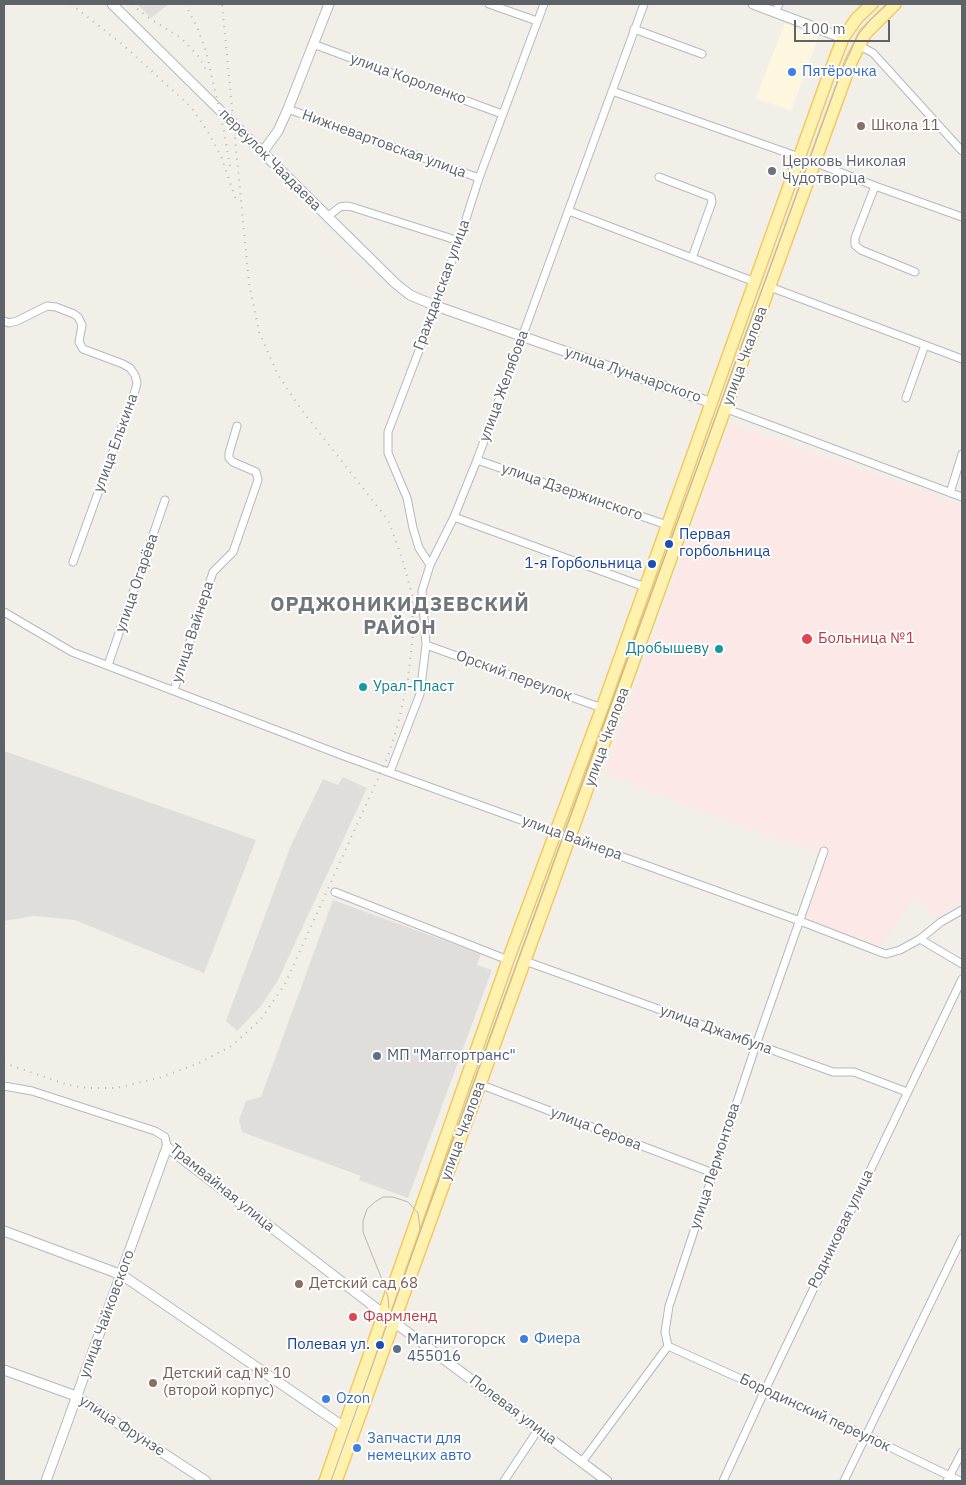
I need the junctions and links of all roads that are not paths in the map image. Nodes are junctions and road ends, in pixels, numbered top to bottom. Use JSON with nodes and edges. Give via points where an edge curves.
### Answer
{"nodes":[{"id":1,"x":112,"y":4,"type":"edge"},
{"id":2,"x":329,"y":4,"type":"edge"},
{"id":3,"x":489,"y":4,"type":"edge"},
{"id":4,"x":544,"y":4,"type":"edge"},
{"id":5,"x":644,"y":4,"type":"edge"},
{"id":6,"x":753,"y":4,"type":"edge"},
{"id":7,"x":872,"y":4,"type":"edge"},
{"id":8,"x":896,"y":4,"type":"edge"},
{"id":9,"x":777,"y":8,"type":"edge"},
{"id":10,"x":537,"y":20,"type":"junction"},
{"id":11,"x":634,"y":29,"type":"junction"},
{"id":12,"x":843,"y":38,"type":"junction"},
{"id":13,"x":313,"y":44,"type":"junction"},
{"id":14,"x":858,"y":44,"type":"junction"},
{"id":15,"x":702,"y":54,"type":"dead end"},
{"id":16,"x":612,"y":91,"type":"junction"},
{"id":17,"x":288,"y":109,"type":"junction"},
{"id":18,"x":502,"y":114,"type":"junction"},
{"id":19,"x":962,"y":151,"type":"edge"},
{"id":20,"x":262,"y":154,"type":"junction"},
{"id":21,"x":799,"y":157,"type":"junction"},
{"id":22,"x":814,"y":162,"type":"junction"},
{"id":23,"x":660,"y":177,"type":"dead end"},
{"id":24,"x":479,"y":178,"type":"junction"},
{"id":25,"x":875,"y":186,"type":"junction"},
{"id":26,"x":569,"y":211,"type":"junction"},
{"id":27,"x":328,"y":217,"type":"junction"},
{"id":28,"x":962,"y":217,"type":"edge"},
{"id":29,"x":459,"y":242,"type":"junction"},
{"id":30,"x":692,"y":258,"type":"junction"},
{"id":31,"x":915,"y":272,"type":"dead end"},
{"id":32,"x":755,"y":282,"type":"junction"},
{"id":33,"x":770,"y":287,"type":"junction"},
{"id":34,"x":436,"y":306,"type":"junction"},
{"id":35,"x":4,"y":322,"type":"edge"},
{"id":36,"x":523,"y":336,"type":"junction"},
{"id":37,"x":925,"y":345,"type":"junction"},
{"id":38,"x":962,"y":359,"type":"edge"},
{"id":39,"x":906,"y":398,"type":"dead end"},
{"id":40,"x":712,"y":403,"type":"junction"},
{"id":41,"x":726,"y":409,"type":"junction"},
{"id":42,"x":237,"y":426,"type":"dead end"},
{"id":43,"x":962,"y":454,"type":"edge"},
{"id":44,"x":477,"y":460,"type":"junction"},
{"id":45,"x":950,"y":493,"type":"junction"},
{"id":46,"x":962,"y":497,"type":"edge"},
{"id":47,"x":165,"y":500,"type":"dead end"},
{"id":48,"x":454,"y":517,"type":"junction"},
{"id":49,"x":667,"y":525,"type":"junction"},
{"id":50,"x":73,"y":562,"type":"dead end"},
{"id":51,"x":430,"y":565,"type":"junction"},
{"id":52,"x":645,"y":586,"type":"junction"},
{"id":53,"x":4,"y":612,"type":"edge"},
{"id":54,"x":426,"y":645,"type":"junction"},
{"id":55,"x":108,"y":665,"type":"junction"},
{"id":56,"x":174,"y":690,"type":"junction"},
{"id":57,"x":602,"y":708,"type":"junction"},
{"id":58,"x":390,"y":772,"type":"junction"},
{"id":59,"x":556,"y":832,"type":"junction"},
{"id":60,"x":571,"y":837,"type":"junction"},
{"id":61,"x":824,"y":852,"type":"dead end"},
{"id":62,"x":335,"y":892,"type":"dead end"},
{"id":63,"x":962,"y":910,"type":"edge"},
{"id":64,"x":800,"y":921,"type":"junction"},
{"id":65,"x":920,"y":939,"type":"junction"},
{"id":66,"x":508,"y":960,"type":"junction"},
{"id":67,"x":525,"y":961,"type":"junction"},
{"id":68,"x":962,"y":964,"type":"edge"},
{"id":69,"x":962,"y":979,"type":"edge"},
{"id":70,"x":756,"y":1045,"type":"junction"},
{"id":71,"x":479,"y":1084,"type":"junction"},
{"id":72,"x":4,"y":1086,"type":"edge"},
{"id":73,"x":907,"y":1092,"type":"junction"},
{"id":74,"x":167,"y":1148,"type":"junction"},
{"id":75,"x":713,"y":1173,"type":"junction"},
{"id":76,"x":4,"y":1231,"type":"edge"},
{"id":77,"x":962,"y":1238,"type":"edge"},
{"id":78,"x":122,"y":1275,"type":"junction"},
{"id":79,"x":383,"y":1314,"type":"junction"},
{"id":80,"x":394,"y":1322,"type":"junction"},
{"id":81,"x":668,"y":1346,"type":"junction"},
{"id":82,"x":4,"y":1370,"type":"edge"},
{"id":83,"x":764,"y":1390,"type":"junction"},
{"id":84,"x":76,"y":1396,"type":"junction"},
{"id":85,"x":344,"y":1427,"type":"junction"},
{"id":86,"x":538,"y":1430,"type":"junction"},
{"id":87,"x":867,"y":1436,"type":"junction"},
{"id":88,"x":962,"y":1452,"type":"edge"},
{"id":89,"x":582,"y":1462,"type":"junction"},
{"id":90,"x":948,"y":1479,"type":"edge"},
{"id":91,"x":46,"y":1481,"type":"edge"},
{"id":92,"x":206,"y":1481,"type":"edge"},
{"id":93,"x":325,"y":1481,"type":"edge"},
{"id":94,"x":336,"y":1481,"type":"edge"},
{"id":95,"x":504,"y":1481,"type":"edge"},
{"id":96,"x":607,"y":1481,"type":"edge"},
{"id":97,"x":723,"y":1481,"type":"edge"},
{"id":98,"x":844,"y":1481,"type":"edge"},
{"id":99,"x":960,"y":1481,"type":"edge"}],
"edges":[{"from":1,"to":20,"type":"street","name":"переулок Чаадаева"},
{"from":2,"to":13,"type":"street"},
{"from":3,"to":10,"type":"street"},
{"from":4,"to":10,"type":"street","name":"Гражданская улица"},
{"from":5,"to":11,"type":"street","name":"улица Желябова"},
{"from":6,"to":9,"type":"street"},
{"from":7,"to":12,"type":"main road","name":"улица Чкалова"},
{"from":8,"to":14,"type":"main road","name":"улица Чкалова","via":[[875,22]]},
{"from":9,"to":12,"type":"street"},
{"from":10,"to":18,"type":"street","name":"Гражданская улица"},
{"from":11,"to":15,"type":"street"},
{"from":11,"to":16,"type":"street","name":"улица Желябова"},
{"from":12,"to":14,"type":"main road"},
{"from":12,"to":21,"type":"main road","name":"улица Чкалова"},
{"from":13,"to":17,"type":"street"},
{"from":13,"to":18,"type":"street","name":"улица Короленко"},
{"from":14,"to":19,"type":"street","via":[[873,53]]},
{"from":14,"to":22,"type":"main road","name":"улица Чкалова"},
{"from":16,"to":21,"type":"street"},
{"from":16,"to":26,"type":"street","name":"улица Желябова"},
{"from":17,"to":20,"type":"street"},
{"from":17,"to":24,"type":"street","name":"Нижневартовская улица"},
{"from":18,"to":24,"type":"street","name":"Гражданская улица"},
{"from":20,"to":27,"type":"street","name":"переулок Чаадаева"},
{"from":21,"to":32,"type":"main road","name":"улица Чкалова"},
{"from":22,"to":25,"type":"street"},
{"from":22,"to":33,"type":"main road","name":"улица Чкалова"},
{"from":23,"to":30,"type":"street","via":[[712,198]]},
{"from":24,"to":29,"type":"street","name":"Гражданская улица"},
{"from":25,"to":28,"type":"street"},
{"from":25,"to":31,"type":"street","via":[[855,245]]},
{"from":26,"to":30,"type":"street"},
{"from":26,"to":36,"type":"street","name":"улица Желябова"},
{"from":27,"to":29,"type":"street","name":"переулок Чаадаева","via":[[346,206]]},
{"from":27,"to":34,"type":"street","name":"улица Луначарского","via":[[395,283],[410,295]]},
{"from":29,"to":34,"type":"street","name":"Гражданская улица"},
{"from":30,"to":32,"type":"street"},
{"from":32,"to":40,"type":"main road","name":"улица Чкалова"},
{"from":33,"to":37,"type":"street"},
{"from":33,"to":41,"type":"main road","name":"улица Чкалова"},
{"from":34,"to":36,"type":"street","name":"улица Луначарского"},
{"from":34,"to":51,"type":"street","name":"Гражданская улица","via":[[388,432],[387,443],[407,498],[419,548]]},
{"from":35,"to":50,"type":"street","name":"улица Елькина","via":[[13,322],[47,306],[74,314],[82,325],[79,342],[83,349],[123,364],[135,375],[136,392]]},
{"from":36,"to":40,"type":"street","name":"улица Луначарского"},
{"from":36,"to":44,"type":"street","name":"улица Желябова"},
{"from":37,"to":38,"type":"street"},
{"from":37,"to":39,"type":"street"},
{"from":40,"to":41,"type":"main road","name":"улица Луначарского"},
{"from":40,"to":49,"type":"main road","name":"улица Чкалова"},
{"from":41,"to":45,"type":"street","name":"улица Луначарского"},
{"from":41,"to":60,"type":"main road","name":"улица Чкалова"},
{"from":42,"to":56,"type":"street","name":"улица Вайнера","via":[[229,458],[256,472],[258,480],[233,552],[213,572]]},
{"from":43,"to":45,"type":"street"},
{"from":44,"to":48,"type":"street","name":"улица Желябова"},
{"from":44,"to":49,"type":"street","name":"улица Дзержинского"},
{"from":45,"to":46,"type":"street","name":"улица Луначарского"},
{"from":47,"to":55,"type":"street","name":"улица Огарёва"},
{"from":48,"to":51,"type":"street","name":"улица Желябова"},
{"from":48,"to":52,"type":"street"},
{"from":49,"to":52,"type":"main road","name":"улица Чкалова"},
{"from":51,"to":54,"type":"street","name":"улица Желябова","via":[[422,591]]},
{"from":52,"to":57,"type":"main road","name":"улица Чкалова"},
{"from":53,"to":55,"type":"street","name":"улица Вайнера","via":[[72,652]]},
{"from":54,"to":57,"type":"street","name":"Орский переулок"},
{"from":54,"to":58,"type":"street","name":"улица Желябова","via":[[420,694]]},
{"from":55,"to":56,"type":"street","name":"улица Вайнера"},
{"from":56,"to":58,"type":"street","name":"улица Вайнера"},
{"from":57,"to":59,"type":"main road","name":"улица Чкалова"},
{"from":58,"to":59,"type":"street","name":"улица Вайнера"},
{"from":59,"to":60,"type":"street","name":"улица Вайнера"},
{"from":59,"to":66,"type":"main road","name":"улица Чкалова"},
{"from":60,"to":64,"type":"street","name":"улица Вайнера"},
{"from":60,"to":67,"type":"main road","name":"улица Чкалова"},
{"from":61,"to":64,"type":"street","name":"улица Лермонтова"},
{"from":62,"to":66,"type":"street"},
{"from":63,"to":65,"type":"street","name":"улица Вайнера"},
{"from":64,"to":65,"type":"street","name":"улица Вайнера","via":[[886,954]]},
{"from":64,"to":70,"type":"street","name":"улица Лермонтова"},
{"from":65,"to":68,"type":"street"},
{"from":66,"to":79,"type":"main road","name":"улица Чкалова"},
{"from":67,"to":70,"type":"street","name":"улица Джамбула"},
{"from":67,"to":71,"type":"main road","name":"улица Чкалова"},
{"from":69,"to":73,"type":"street","name":"Родниковая улица"},
{"from":70,"to":73,"type":"street","name":"улица Джамбула","via":[[833,1072],[854,1072]]},
{"from":70,"to":75,"type":"street","name":"улица Лермонтова"},
{"from":71,"to":75,"type":"street","name":"улица Серова"},
{"from":71,"to":80,"type":"main road","name":"улица Чкалова"},
{"from":72,"to":74,"type":"street","name":"Трамвайная улица","via":[[32,1091],[155,1131],[164,1137]]},
{"from":73,"to":83,"type":"street","name":"Родниковая улица"},
{"from":74,"to":78,"type":"street","name":"улица Чайковского"},
{"from":74,"to":79,"type":"street","name":"Трамвайная улица"},
{"from":75,"to":81,"type":"street","name":"улица Лермонтова","via":[[669,1306],[665,1332]]},
{"from":76,"to":78,"type":"street"},
{"from":77,"to":87,"type":"street"},
{"from":78,"to":84,"type":"street","name":"улица Чайковского"},
{"from":78,"to":85,"type":"street"},
{"from":79,"to":80,"type":"street","name":"Трамвайная улица"},
{"from":79,"to":85,"type":"main road","name":"улица Чкалова"},
{"from":80,"to":86,"type":"street","name":"Полевая улица"},
{"from":80,"to":94,"type":"main road","name":"улица Чкалова"},
{"from":81,"to":83,"type":"street","name":"Бородинский переулок"},
{"from":81,"to":89,"type":"street"},
{"from":82,"to":84,"type":"street","name":"улица Фрунзе"},
{"from":83,"to":87,"type":"street","name":"Бородинский переулок"},
{"from":83,"to":97,"type":"street","name":"Родниковая улица"},
{"from":84,"to":91,"type":"street","name":"улица Чайковского"},
{"from":84,"to":92,"type":"street","name":"улица Фрунзе"},
{"from":85,"to":93,"type":"main road","name":"улица Чкалова"},
{"from":86,"to":89,"type":"street","name":"Полевая улица"},
{"from":86,"to":95,"type":"street"},
{"from":87,"to":90,"type":"street","name":"Бородинский переулок"},
{"from":87,"to":98,"type":"street"},
{"from":88,"to":90,"type":"street"},
{"from":89,"to":96,"type":"street","name":"Полевая улица"},
{"from":90,"to":99,"type":"street","name":"Бородинский переулок"}]}
